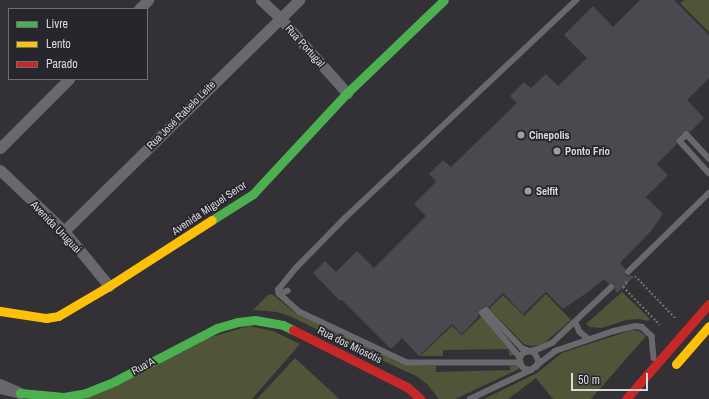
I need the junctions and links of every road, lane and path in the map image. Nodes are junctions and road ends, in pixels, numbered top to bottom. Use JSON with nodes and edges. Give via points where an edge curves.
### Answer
{"nodes":[{"id":1,"x":148,"y":0,"type":"edge"},
{"id":2,"x":261,"y":0,"type":"edge"},
{"id":3,"x":299,"y":0,"type":"edge"},
{"id":4,"x":444,"y":0,"type":"edge"},
{"id":5,"x":576,"y":0,"type":"edge"},
{"id":6,"x":140,"y":8,"type":"edge"},
{"id":7,"x":280,"y":18,"type":"junction"},
{"id":8,"x":68,"y":80,"type":"edge"},
{"id":9,"x":347,"y":94,"type":"junction"},
{"id":10,"x":0,"y":148,"type":"edge"},
{"id":11,"x":709,"y":159,"type":"edge"},
{"id":12,"x":0,"y":170,"type":"edge"},
{"id":13,"x":709,"y":173,"type":"edge"},
{"id":14,"x":709,"y":193,"type":"edge"},
{"id":15,"x":64,"y":231,"type":"junction"},
{"id":16,"x":628,"y":272,"type":"dead end"},
{"id":17,"x":110,"y":286,"type":"junction"},
{"id":18,"x":612,"y":287,"type":"dead end"},
{"id":19,"x":287,"y":291,"type":"dead end"},
{"id":20,"x":279,"y":294,"type":"junction"},
{"id":21,"x":709,"y":304,"type":"edge"},
{"id":22,"x":0,"y":311,"type":"edge"},
{"id":23,"x":673,"y":316,"type":"dead end"},
{"id":24,"x":263,"y":320,"type":"joint"},
{"id":25,"x":576,"y":323,"type":"junction"},
{"id":26,"x":660,"y":325,"type":"dead end"},
{"id":27,"x":709,"y":326,"type":"edge"},
{"id":28,"x":564,"y":333,"type":"junction"},
{"id":29,"x":589,"y":339,"type":"junction"},
{"id":30,"x":530,"y":351,"type":"junction"},
{"id":31,"x":555,"y":351,"type":"junction"},
{"id":32,"x":521,"y":361,"type":"junction"},
{"id":33,"x":534,"y":368,"type":"junction"},
{"id":34,"x":652,"y":370,"type":"junction"},
{"id":35,"x":670,"y":371,"type":"dead end"},
{"id":36,"x":0,"y":384,"type":"edge"},
{"id":37,"x":0,"y":388,"type":"edge"},
{"id":38,"x":20,"y":393,"type":"junction"},
{"id":39,"x":421,"y":399,"type":"edge"},
{"id":40,"x":470,"y":399,"type":"edge"},
{"id":41,"x":626,"y":399,"type":"edge"}],
"edges":[{"from":1,"to":6,"type":"street"},
{"from":2,"to":7,"type":"street","name":"Rua Portugal"},
{"from":3,"to":7,"type":"street","name":"Rua José Rabelo Leite"},
{"from":4,"to":9,"type":"main road","name":"Avenida Miguel Seror"},
{"from":5,"to":20,"type":"lane","via":[[344,219],[284,282],[278,290]]},
{"from":7,"to":9,"type":"street","name":"Rua Portugal"},
{"from":7,"to":15,"type":"street","name":"Rua José Rabelo Leite"},
{"from":8,"to":10,"type":"street"},
{"from":9,"to":17,"type":"main road","name":"Avenida Miguel Seror","via":[[253,194]]},
{"from":11,"to":13,"type":"lane","via":[[687,135],[680,141]]},
{"from":12,"to":15,"type":"street","name":"Avenida Uruguai"},
{"from":14,"to":16,"type":"lane"},
{"from":15,"to":17,"type":"street","name":"Avenida Uruguai"},
{"from":17,"to":22,"type":"main road","name":"Avenida Miguel Seror","via":[[58,316],[46,318]]},
{"from":18,"to":25,"type":"lane"},
{"from":19,"to":20,"type":"lane"},
{"from":20,"to":32,"type":"lane","via":[[305,315],[407,363]]},
{"from":21,"to":34,"type":"main road"},
{"from":23,"to":26,"type":"path","via":[[634,276],[623,287]]},
{"from":24,"to":38,"type":"main road","name":"Rua A","via":[[242,321],[217,328],[115,381],[81,394],[52,397]]},
{"from":24,"to":39,"type":"main road","name":"Rua dos Miosótis","via":[[283,325],[407,387]]},
{"from":25,"to":28,"type":"lane"},
{"from":25,"to":29,"type":"lane","via":[[580,332]]},
{"from":27,"to":35,"type":"main road"},
{"from":28,"to":30,"type":"lane","via":[[549,346]]},
{"from":28,"to":31,"type":"lane"},
{"from":29,"to":31,"type":"lane"},
{"from":29,"to":34,"type":"lane","via":[[628,327],[642,327],[654,341]]},
{"from":30,"to":32,"type":"lane","via":[[524,353]]},
{"from":30,"to":32,"type":"lane","via":[[522,348],[486,310],[482,313]]},
{"from":30,"to":33,"type":"lane","via":[[538,358]]},
{"from":31,"to":33,"type":"lane"},
{"from":32,"to":33,"type":"lane","via":[[525,369]]},
{"from":33,"to":40,"type":"lane"},
{"from":34,"to":41,"type":"main road"},
{"from":36,"to":38,"type":"street","name":"Rua A"},
{"from":37,"to":38,"type":"street","name":"Rua A"}]}
